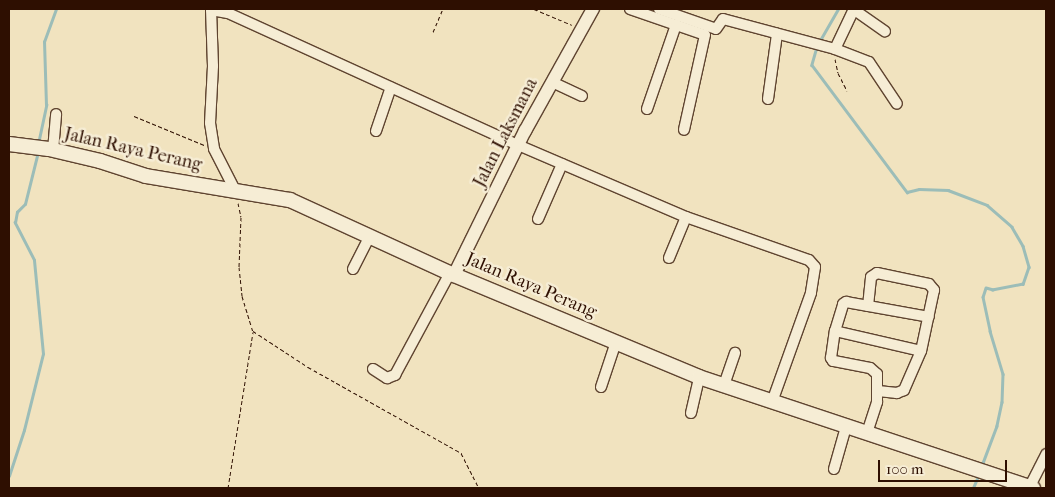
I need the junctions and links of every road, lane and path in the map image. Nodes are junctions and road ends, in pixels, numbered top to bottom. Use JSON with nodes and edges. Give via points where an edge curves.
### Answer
{"nodes":[{"id":1,"x":211,"y":9,"type":"edge"},
{"id":2,"x":443,"y":9,"type":"edge"},
{"id":3,"x":534,"y":9,"type":"edge"},
{"id":4,"x":593,"y":9,"type":"edge"},
{"id":5,"x":630,"y":9,"type":"edge"},
{"id":6,"x":658,"y":9,"type":"edge"},
{"id":7,"x":853,"y":9,"type":"edge"},
{"id":8,"x":676,"y":25,"type":"junction"},
{"id":9,"x":582,"y":29,"type":"junction"},
{"id":10,"x":885,"y":31,"type":"dead end"},
{"id":11,"x":432,"y":32,"type":"dead end"},
{"id":12,"x":777,"y":34,"type":"junction"},
{"id":13,"x":835,"y":49,"type":"junction"},
{"id":14,"x":552,"y":82,"type":"junction"},
{"id":15,"x":391,"y":86,"type":"junction"},
{"id":16,"x":847,"y":91,"type":"dead end"},
{"id":17,"x":582,"y":96,"type":"dead end"},
{"id":18,"x":768,"y":99,"type":"dead end"},
{"id":19,"x":898,"y":104,"type":"dead end"},
{"id":20,"x":647,"y":109,"type":"dead end"},
{"id":21,"x":56,"y":114,"type":"dead end"},
{"id":22,"x":134,"y":116,"type":"dead end"},
{"id":23,"x":684,"y":130,"type":"dead end"},
{"id":24,"x":376,"y":131,"type":"dead end"},
{"id":25,"x":9,"y":144,"type":"edge"},
{"id":26,"x":518,"y":145,"type":"junction"},
{"id":27,"x":214,"y":149,"type":"junction"},
{"id":28,"x":51,"y":150,"type":"junction"},
{"id":29,"x":562,"y":164,"type":"junction"},
{"id":30,"x":235,"y":190,"type":"junction"},
{"id":31,"x":686,"y":217,"type":"junction"},
{"id":32,"x":538,"y":219,"type":"dead end"},
{"id":33,"x":370,"y":236,"type":"junction"},
{"id":34,"x":669,"y":258,"type":"dead end"},
{"id":35,"x":353,"y":269,"type":"dead end"},
{"id":36,"x":452,"y":274,"type":"junction"},
{"id":37,"x":868,"y":306,"type":"junction"},
{"id":38,"x":929,"y":317,"type":"junction"},
{"id":39,"x":253,"y":331,"type":"junction"},
{"id":40,"x":835,"y":331,"type":"junction"},
{"id":41,"x":616,"y":342,"type":"junction"},
{"id":42,"x":921,"y":351,"type":"junction"},
{"id":43,"x":736,"y":353,"type":"dead end"},
{"id":44,"x":373,"y":369,"type":"dead end"},
{"id":45,"x":699,"y":377,"type":"junction"},
{"id":46,"x":724,"y":386,"type":"junction"},
{"id":47,"x":601,"y":388,"type":"dead end"},
{"id":48,"x":878,"y":391,"type":"junction"},
{"id":49,"x":772,"y":402,"type":"junction"},
{"id":50,"x":691,"y":413,"type":"dead end"},
{"id":51,"x":846,"y":427,"type":"junction"},
{"id":52,"x":864,"y":432,"type":"junction"},
{"id":53,"x":1046,"y":454,"type":"edge"},
{"id":54,"x":834,"y":469,"type":"dead end"},
{"id":55,"x":228,"y":488,"type":"edge"},
{"id":56,"x":479,"y":488,"type":"edge"},
{"id":57,"x":1031,"y":488,"type":"edge"}],
"edges":[{"from":1,"to":15,"type":"street","via":[[228,13]]},
{"from":1,"to":27,"type":"street","via":[[210,123]]},
{"from":2,"to":11,"type":"path"},
{"from":3,"to":9,"type":"path"},
{"from":4,"to":9,"type":"street","name":"Jalan Laksmana"},
{"from":5,"to":8,"type":"street"},
{"from":6,"to":12,"type":"street","via":[[716,28],[723,19]]},
{"from":7,"to":10,"type":"street"},
{"from":7,"to":13,"type":"street"},
{"from":8,"to":20,"type":"street"},
{"from":8,"to":23,"type":"street","via":[[704,35]]},
{"from":9,"to":14,"type":"street","name":"Jalan Laksmana"},
{"from":12,"to":13,"type":"street"},
{"from":12,"to":18,"type":"street"},
{"from":13,"to":16,"type":"path","via":[[838,73]]},
{"from":13,"to":19,"type":"street","via":[[869,62]]},
{"from":14,"to":17,"type":"street"},
{"from":14,"to":26,"type":"street","name":"Jalan Laksmana"},
{"from":15,"to":24,"type":"street"},
{"from":15,"to":26,"type":"street"},
{"from":21,"to":28,"type":"street"},
{"from":22,"to":27,"type":"path"},
{"from":25,"to":28,"type":"main road","name":"Jalan Raya Perang"},
{"from":26,"to":29,"type":"street"},
{"from":26,"to":36,"type":"street","name":"Jalan Laksmana"},
{"from":27,"to":30,"type":"street"},
{"from":28,"to":30,"type":"main road","name":"Jalan Raya Perang","via":[[146,176]]},
{"from":29,"to":31,"type":"street"},
{"from":29,"to":32,"type":"street"},
{"from":30,"to":33,"type":"main road","name":"Jalan Raya Perang","via":[[290,200]]},
{"from":30,"to":39,"type":"path","via":[[241,217],[239,267],[242,296]]},
{"from":31,"to":34,"type":"street"},
{"from":31,"to":49,"type":"street","via":[[809,260],[815,267],[808,303]]},
{"from":33,"to":35,"type":"street"},
{"from":33,"to":36,"type":"main road","name":"Jalan Raya Perang"},
{"from":36,"to":41,"type":"main road","name":"Jalan Raya Perang"},
{"from":36,"to":44,"type":"street","via":[[395,375],[387,378]]},
{"from":37,"to":38,"type":"street"},
{"from":37,"to":38,"type":"street","via":[[871,277],[879,272],[932,287]]},
{"from":37,"to":40,"type":"street","via":[[844,302]]},
{"from":38,"to":42,"type":"street"},
{"from":39,"to":55,"type":"path"},
{"from":39,"to":56,"type":"path","via":[[308,368],[455,448],[466,460]]},
{"from":40,"to":42,"type":"street"},
{"from":40,"to":48,"type":"street","via":[[831,358],[873,370],[878,378]]},
{"from":41,"to":45,"type":"main road","name":"Jalan Raya Perang"},
{"from":41,"to":47,"type":"street"},
{"from":42,"to":48,"type":"street","via":[[904,390],[898,393]]},
{"from":43,"to":46,"type":"street"},
{"from":45,"to":46,"type":"main road","name":"Jalan Raya Perang"},
{"from":45,"to":50,"type":"street"},
{"from":46,"to":49,"type":"main road","name":"Jalan Raya Perang"},
{"from":48,"to":52,"type":"street"},
{"from":49,"to":51,"type":"main road","name":"Jalan Raya Perang"},
{"from":51,"to":52,"type":"main road","name":"Jalan Raya Perang"},
{"from":51,"to":54,"type":"street"},
{"from":52,"to":57,"type":"main road","name":"Jalan Raya Perang"},
{"from":53,"to":57,"type":"street"}]}
